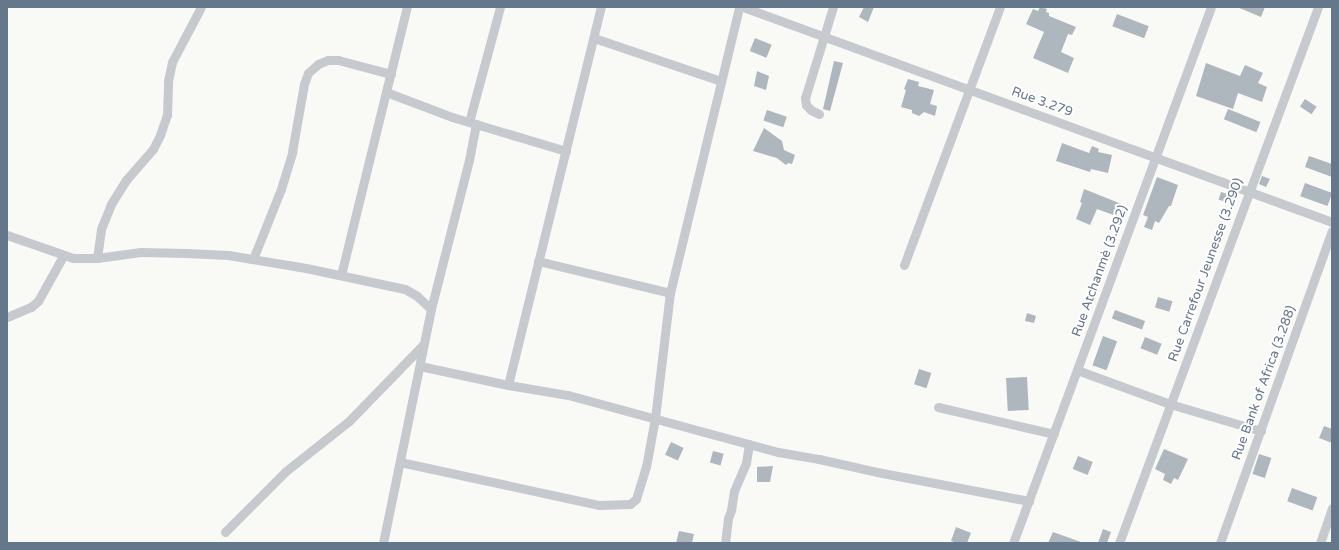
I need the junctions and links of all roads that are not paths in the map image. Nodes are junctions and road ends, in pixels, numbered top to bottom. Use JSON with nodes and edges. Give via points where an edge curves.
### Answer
{"nodes":[{"id":1,"x":201,"y":7,"type":"edge"},
{"id":2,"x":407,"y":7,"type":"edge"},
{"id":3,"x":500,"y":7,"type":"edge"},
{"id":4,"x":601,"y":7,"type":"edge"},
{"id":5,"x":738,"y":7,"type":"edge"},
{"id":6,"x":743,"y":7,"type":"edge"},
{"id":7,"x":833,"y":7,"type":"edge"},
{"id":8,"x":1000,"y":7,"type":"edge"},
{"id":9,"x":1211,"y":7,"type":"edge"},
{"id":10,"x":1318,"y":7,"type":"edge"},
{"id":11,"x":825,"y":37,"type":"junction"},
{"id":12,"x":594,"y":38,"type":"junction"},
{"id":13,"x":391,"y":74,"type":"junction"},
{"id":14,"x":721,"y":81,"type":"junction"},
{"id":15,"x":969,"y":90,"type":"junction"},
{"id":16,"x":386,"y":92,"type":"junction"},
{"id":17,"x":819,"y":114,"type":"dead end"},
{"id":18,"x":473,"y":123,"type":"junction"},
{"id":19,"x":566,"y":151,"type":"junction"},
{"id":20,"x":1155,"y":157,"type":"junction"},
{"id":21,"x":1249,"y":192,"type":"junction"},
{"id":22,"x":1332,"y":222,"type":"edge"},
{"id":23,"x":1332,"y":231,"type":"edge"},
{"id":24,"x":7,"y":235,"type":"edge"},
{"id":25,"x":63,"y":256,"type":"junction"},
{"id":26,"x":97,"y":258,"type":"junction"},
{"id":27,"x":252,"y":259,"type":"junction"},
{"id":28,"x":538,"y":261,"type":"junction"},
{"id":29,"x":904,"y":265,"type":"dead end"},
{"id":30,"x":341,"y":274,"type":"junction"},
{"id":31,"x":670,"y":293,"type":"junction"},
{"id":32,"x":431,"y":309,"type":"junction"},
{"id":33,"x":7,"y":317,"type":"edge"},
{"id":34,"x":424,"y":344,"type":"junction"},
{"id":35,"x":420,"y":366,"type":"junction"},
{"id":36,"x":1077,"y":370,"type":"junction"},
{"id":37,"x":508,"y":385,"type":"junction"},
{"id":38,"x":1170,"y":404,"type":"junction"},
{"id":39,"x":938,"y":407,"type":"dead end"},
{"id":40,"x":655,"y":418,"type":"junction"},
{"id":41,"x":1261,"y":431,"type":"junction"},
{"id":42,"x":1054,"y":434,"type":"junction"},
{"id":43,"x":748,"y":444,"type":"junction"},
{"id":44,"x":400,"y":462,"type":"junction"},
{"id":45,"x":1029,"y":501,"type":"junction"},
{"id":46,"x":1332,"y":508,"type":"edge"},
{"id":47,"x":225,"y":532,"type":"dead end"},
{"id":48,"x":383,"y":543,"type":"edge"},
{"id":49,"x":725,"y":543,"type":"edge"},
{"id":50,"x":1013,"y":543,"type":"edge"},
{"id":51,"x":1119,"y":543,"type":"edge"},
{"id":52,"x":1220,"y":543,"type":"edge"},
{"id":53,"x":1320,"y":543,"type":"edge"}],
"edges":[{"from":1,"to":26,"type":"street","via":[[172,62],[168,81],[167,115],[160,135],[111,204],[101,229]]},
{"from":2,"to":13,"type":"street"},
{"from":3,"to":18,"type":"street"},
{"from":4,"to":12,"type":"street"},
{"from":5,"to":14,"type":"street"},
{"from":6,"to":11,"type":"street","name":"Rue 3.279"},
{"from":7,"to":11,"type":"street"},
{"from":8,"to":15,"type":"street"},
{"from":9,"to":20,"type":"street","name":"Rue Atchanmè (3.292)"},
{"from":10,"to":21,"type":"street","name":"Rue Carrefour Jeunesse (3.290)"},
{"from":11,"to":15,"type":"street","name":"Rue 3.279"},
{"from":11,"to":17,"type":"street","via":[[806,98],[806,105]]},
{"from":12,"to":14,"type":"street"},
{"from":12,"to":19,"type":"street"},
{"from":13,"to":16,"type":"street"},
{"from":13,"to":27,"type":"street","via":[[338,60],[318,64],[308,73],[282,189]]},
{"from":14,"to":31,"type":"street"},
{"from":15,"to":20,"type":"street","name":"Rue 3.279"},
{"from":15,"to":29,"type":"street"},
{"from":16,"to":18,"type":"street"},
{"from":16,"to":30,"type":"street"},
{"from":18,"to":19,"type":"street"},
{"from":18,"to":32,"type":"street","via":[[469,160]]},
{"from":19,"to":28,"type":"street"},
{"from":20,"to":21,"type":"street","name":"Rue 3.279"},
{"from":20,"to":36,"type":"street","name":"Rue Atchanmè (3.292)"},
{"from":21,"to":22,"type":"street","name":"Rue 3.279"},
{"from":21,"to":38,"type":"street","name":"Rue Carrefour Jeunesse (3.290)"},
{"from":23,"to":41,"type":"street","name":"Rue Bank of Africa (3.288)"},
{"from":24,"to":25,"type":"street"},
{"from":25,"to":26,"type":"street"},
{"from":25,"to":33,"type":"street","via":[[38,301],[31,307]]},
{"from":26,"to":27,"type":"street","via":[[141,252],[228,255]]},
{"from":27,"to":30,"type":"street"},
{"from":28,"to":31,"type":"street"},
{"from":28,"to":37,"type":"street"},
{"from":30,"to":32,"type":"street","via":[[404,289],[417,296]]},
{"from":31,"to":40,"type":"street"},
{"from":32,"to":34,"type":"street"},
{"from":34,"to":35,"type":"street"},
{"from":34,"to":47,"type":"street","via":[[349,421],[286,471]]},
{"from":35,"to":37,"type":"street"},
{"from":35,"to":44,"type":"street"},
{"from":36,"to":38,"type":"street"},
{"from":36,"to":42,"type":"street","name":"Rue Atchanmè (3.292)"},
{"from":37,"to":40,"type":"street","via":[[568,395]]},
{"from":38,"to":41,"type":"street"},
{"from":38,"to":51,"type":"street","name":"Rue Carrefour Jeunesse (3.290)"},
{"from":39,"to":42,"type":"street"},
{"from":40,"to":43,"type":"street"},
{"from":40,"to":44,"type":"street","via":[[646,467],[636,499],[630,504],[606,506],[582,502]]},
{"from":41,"to":52,"type":"street","name":"Rue Bank of Africa (3.288)"},
{"from":42,"to":45,"type":"street","name":"Rue Atchanmè (3.292)"},
{"from":43,"to":45,"type":"street"},
{"from":43,"to":49,"type":"street","via":[[746,464],[734,490]]},
{"from":44,"to":48,"type":"street"},
{"from":45,"to":50,"type":"street","name":"Rue Atchanmè (3.292)"},
{"from":46,"to":53,"type":"street"}]}
